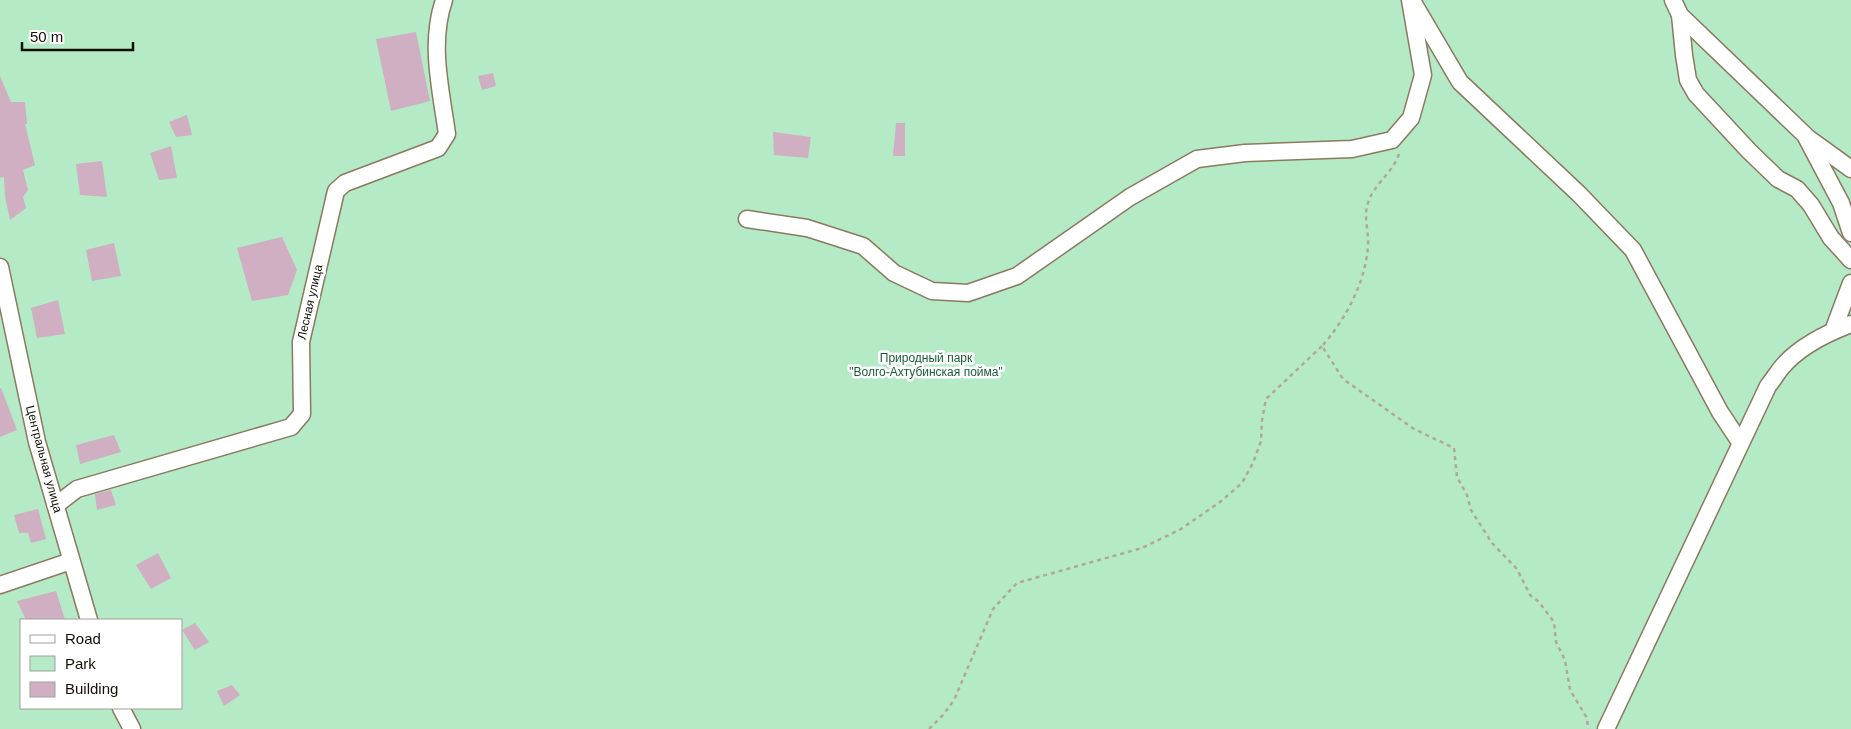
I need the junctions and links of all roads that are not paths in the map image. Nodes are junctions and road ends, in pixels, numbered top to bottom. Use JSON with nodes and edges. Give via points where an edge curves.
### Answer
{"nodes":[{"id":1,"x":444,"y":0,"type":"edge"},
{"id":2,"x":1411,"y":0,"type":"edge"},
{"id":3,"x":1673,"y":0,"type":"edge"},
{"id":4,"x":1680,"y":15,"type":"junction"},
{"id":5,"x":1805,"y":135,"type":"junction"},
{"id":6,"x":1851,"y":169,"type":"edge"},
{"id":7,"x":747,"y":219,"type":"dead end"},
{"id":8,"x":1851,"y":233,"type":"edge"},
{"id":9,"x":1851,"y":260,"type":"edge"},
{"id":10,"x":0,"y":267,"type":"edge"},
{"id":11,"x":1851,"y":283,"type":"edge"},
{"id":12,"x":1851,"y":324,"type":"edge"},
{"id":13,"x":1833,"y":331,"type":"junction"},
{"id":14,"x":1740,"y":442,"type":"junction"},
{"id":15,"x":56,"y":505,"type":"junction"},
{"id":16,"x":71,"y":561,"type":"junction"},
{"id":17,"x":0,"y":585,"type":"edge"},
{"id":18,"x":89,"y":619,"type":"edge"},
{"id":19,"x":122,"y":709,"type":"edge"},
{"id":20,"x":132,"y":729,"type":"edge"},
{"id":21,"x":1606,"y":729,"type":"edge"}],
"edges":[{"from":1,"to":15,"type":"street","name":"Лесная улица","via":[[439,15],[436,58],[447,134],[438,148],[345,183],[336,191],[300,342],[302,414],[291,427],[77,489]]},
{"from":2,"to":7,"type":"street","via":[[1423,75],[1411,118],[1392,140],[1352,149],[1245,153],[1197,159],[1130,197],[1017,276],[968,293],[932,291],[894,273],[863,246],[807,228]]},
{"from":2,"to":14,"type":"street","via":[[1460,82],[1579,194],[1633,250],[1720,412]]},
{"from":3,"to":4,"type":"street"},
{"from":4,"to":5,"type":"street"},
{"from":4,"to":9,"type":"street","via":[[1688,80],[1696,94],[1778,179],[1797,189],[1831,238]]},
{"from":5,"to":6,"type":"street"},
{"from":5,"to":8,"type":"street","via":[[1841,203]]},
{"from":10,"to":15,"type":"street","name":"Центральная улица","via":[[36,442]]},
{"from":11,"to":13,"type":"street"},
{"from":12,"to":13,"type":"street"},
{"from":13,"to":14,"type":"street","via":[[1783,366],[1768,386]]},
{"from":14,"to":21,"type":"street"},
{"from":15,"to":16,"type":"street","name":"Центральная улица"},
{"from":16,"to":17,"type":"street"},
{"from":16,"to":18,"type":"street","name":"Центральная улица"},
{"from":19,"to":20,"type":"street"}]}
